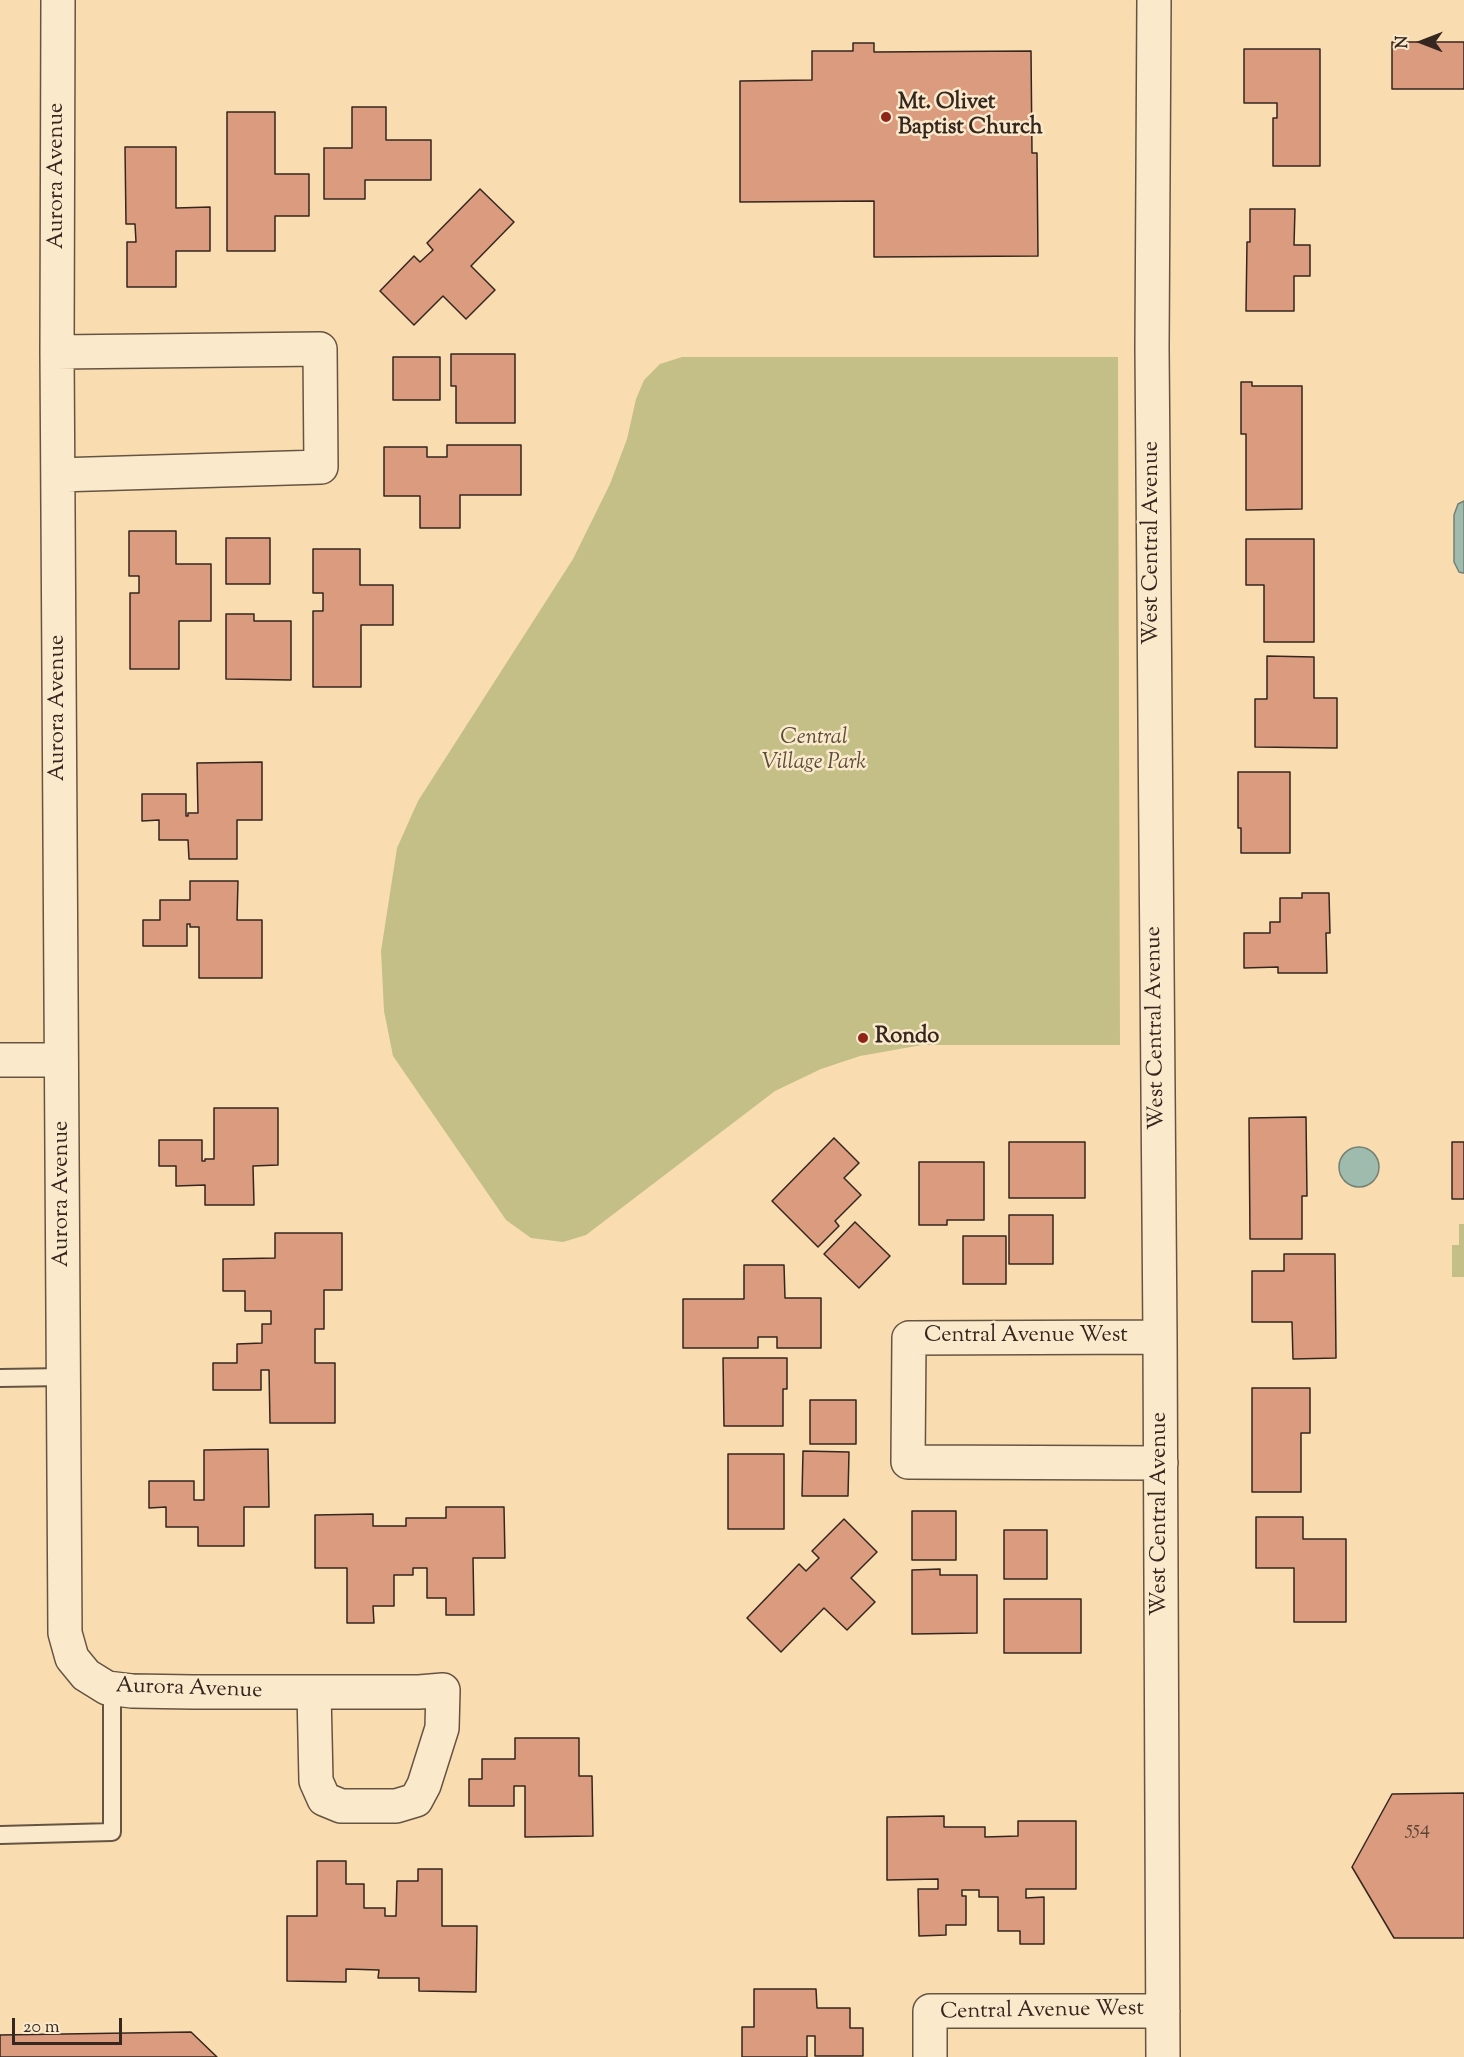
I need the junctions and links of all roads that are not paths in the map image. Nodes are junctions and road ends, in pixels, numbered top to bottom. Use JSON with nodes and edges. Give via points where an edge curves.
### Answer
{"nodes":[{"id":1,"x":58,"y":0,"type":"edge"},
{"id":2,"x":1154,"y":0,"type":"edge"},
{"id":3,"x":57,"y":352,"type":"junction"},
{"id":4,"x":58,"y":475,"type":"junction"},
{"id":5,"x":0,"y":1060,"type":"edge"},
{"id":6,"x":62,"y":1060,"type":"junction"},
{"id":7,"x":1160,"y":1337,"type":"junction"},
{"id":8,"x":64,"y":1377,"type":"junction"},
{"id":9,"x":0,"y":1378,"type":"edge"},
{"id":10,"x":1161,"y":1462,"type":"junction"},
{"id":11,"x":112,"y":1689,"type":"junction"},
{"id":12,"x":314,"y":1692,"type":"junction"},
{"id":13,"x":0,"y":1835,"type":"edge"},
{"id":14,"x":1163,"y":2011,"type":"junction"},
{"id":15,"x":930,"y":2057,"type":"edge"},
{"id":16,"x":1163,"y":2057,"type":"edge"}],
"edges":[{"from":1,"to":3,"type":"street","name":"Aurora Avenue"},
{"from":2,"to":7,"type":"street","name":"West Central Avenue","via":[[1152,358]]},
{"from":3,"to":4,"type":"street","name":"Aurora Avenue"},
{"from":3,"to":4,"type":"street","via":[[320,349],[321,467]]},
{"from":4,"to":6,"type":"street","name":"Aurora Avenue"},
{"from":5,"to":6,"type":"street"},
{"from":6,"to":8,"type":"street","name":"Aurora Avenue"},
{"from":7,"to":10,"type":"street","name":"West Central Avenue"},
{"from":7,"to":10,"type":"street","name":"Central Avenue West","via":[[909,1338],[908,1462]]},
{"from":8,"to":9,"type":"lane"},
{"from":8,"to":11,"type":"street","name":"Aurora Avenue","via":[[65,1633],[72,1658],[86,1675]]},
{"from":10,"to":14,"type":"street","name":"West Central Avenue"},
{"from":11,"to":12,"type":"street","name":"Aurora Avenue"},
{"from":11,"to":13,"type":"lane","via":[[112,1832]]},
{"from":12,"to":12,"type":"street","name":"Aurora Avenue","via":[[443,1690],[442,1728],[416,1800],[396,1806],[341,1806],[324,1799],[316,1780]]},
{"from":14,"to":15,"type":"street","name":"Central Avenue West","via":[[930,2012]]},
{"from":14,"to":16,"type":"street","name":"West Central Avenue"}]}
